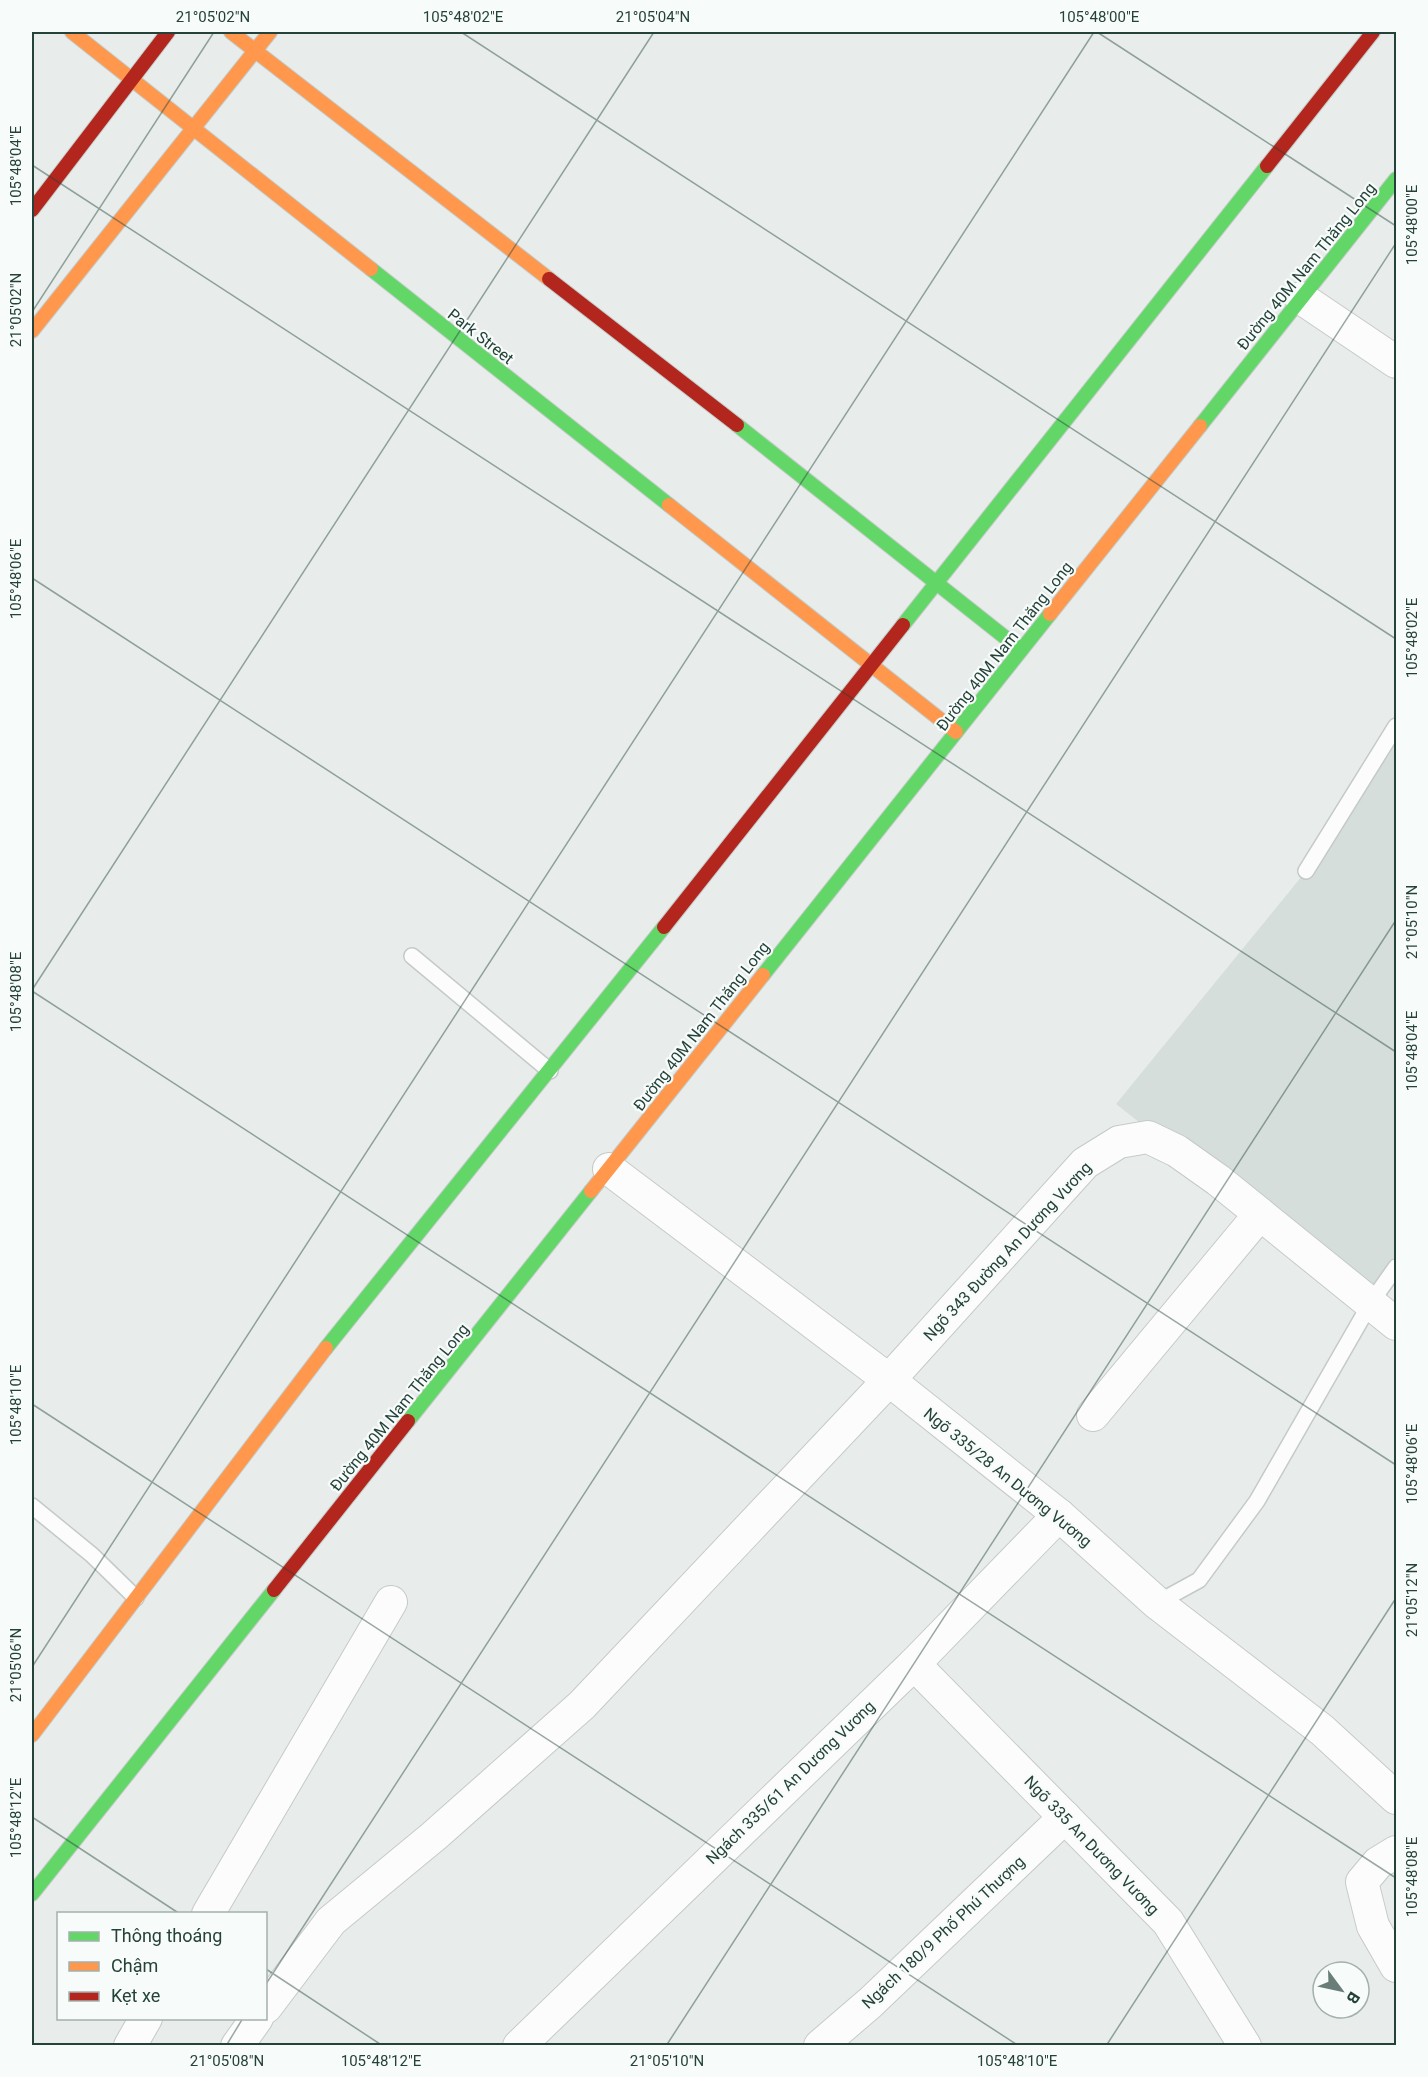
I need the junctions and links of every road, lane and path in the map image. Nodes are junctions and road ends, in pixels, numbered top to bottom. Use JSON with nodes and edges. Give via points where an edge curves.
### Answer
{"nodes":[{"id":1,"x":72,"y":32,"type":"edge"},
{"id":2,"x":168,"y":32,"type":"edge"},
{"id":3,"x":231,"y":32,"type":"edge"},
{"id":4,"x":270,"y":32,"type":"edge"},
{"id":5,"x":1372,"y":32,"type":"edge"},
{"id":6,"x":255,"y":50,"type":"junction"},
{"id":7,"x":131,"y":78,"type":"junction"},
{"id":8,"x":193,"y":128,"type":"junction"},
{"id":9,"x":1396,"y":178,"type":"edge"},
{"id":10,"x":32,"y":210,"type":"edge"},
{"id":11,"x":1301,"y":298,"type":"junction"},
{"id":12,"x":32,"y":331,"type":"edge"},
{"id":13,"x":1396,"y":362,"type":"edge"},
{"id":14,"x":936,"y":583,"type":"junction"},
{"id":15,"x":1022,"y":650,"type":"junction"},
{"id":16,"x":871,"y":665,"type":"junction"},
{"id":17,"x":1396,"y":726,"type":"edge"},
{"id":18,"x":956,"y":732,"type":"junction"},
{"id":19,"x":1306,"y":871,"type":"dead end"},
{"id":20,"x":412,"y":956,"type":"dead end"},
{"id":21,"x":550,"y":1071,"type":"junction"},
{"id":22,"x":609,"y":1169,"type":"junction"},
{"id":23,"x":1260,"y":1214,"type":"junction"},
{"id":24,"x":1396,"y":1267,"type":"edge"},
{"id":25,"x":1370,"y":1305,"type":"junction"},
{"id":26,"x":1396,"y":1324,"type":"edge"},
{"id":27,"x":889,"y":1380,"type":"junction"},
{"id":28,"x":1093,"y":1415,"type":"dead end"},
{"id":29,"x":32,"y":1506,"type":"edge"},
{"id":30,"x":1059,"y":1515,"type":"junction"},
{"id":31,"x":136,"y":1598,"type":"junction"},
{"id":32,"x":392,"y":1602,"type":"dead end"},
{"id":33,"x":1157,"y":1603,"type":"junction"},
{"id":34,"x":914,"y":1664,"type":"junction"},
{"id":35,"x":32,"y":1735,"type":"edge"},
{"id":36,"x":1396,"y":1798,"type":"edge"},
{"id":37,"x":1065,"y":1817,"type":"junction"},
{"id":38,"x":1396,"y":1852,"type":"edge"},
{"id":39,"x":32,"y":1894,"type":"edge"},
{"id":40,"x":209,"y":1912,"type":"edge"},
{"id":41,"x":1396,"y":1966,"type":"edge"},
{"id":42,"x":267,"y":2006,"type":"edge"},
{"id":43,"x":145,"y":2020,"type":"edge"},
{"id":44,"x":256,"y":2020,"type":"edge"},
{"id":45,"x":130,"y":2046,"type":"edge"},
{"id":46,"x":237,"y":2046,"type":"edge"},
{"id":47,"x":519,"y":2046,"type":"edge"},
{"id":48,"x":820,"y":2046,"type":"edge"},
{"id":49,"x":1245,"y":2046,"type":"edge"}],
"edges":[{"from":1,"to":7,"type":"street","name":"Park Street"},
{"from":2,"to":7,"type":"street"},
{"from":3,"to":6,"type":"street"},
{"from":4,"to":6,"type":"street"},
{"from":5,"to":14,"type":"street"},
{"from":6,"to":8,"type":"street"},
{"from":6,"to":14,"type":"street"},
{"from":7,"to":8,"type":"street","name":"Park Street"},
{"from":7,"to":10,"type":"street"},
{"from":8,"to":12,"type":"street"},
{"from":8,"to":16,"type":"street","name":"Park Street"},
{"from":9,"to":11,"type":"street","name":"Đường 40M Nam Thăng Long"},
{"from":11,"to":13,"type":"street"},
{"from":11,"to":15,"type":"street","name":"Đường 40M Nam Thăng Long"},
{"from":14,"to":15,"type":"street"},
{"from":14,"to":16,"type":"street"},
{"from":15,"to":18,"type":"street","name":"Đường 40M Nam Thăng Long"},
{"from":16,"to":18,"type":"street","name":"Park Street"},
{"from":16,"to":21,"type":"street"},
{"from":17,"to":19,"type":"lane"},
{"from":18,"to":22,"type":"street","name":"Đường 40M Nam Thăng Long"},
{"from":20,"to":21,"type":"lane"},
{"from":21,"to":31,"type":"street","via":[[337,1334]]},
{"from":22,"to":27,"type":"street","name":"Ngõ 335/28 An Dương Vương"},
{"from":22,"to":39,"type":"street","name":"Đường 40M Nam Thăng Long"},
{"from":23,"to":25,"type":"street","name":"Ngõ 343 Đường An Dương Vương"},
{"from":23,"to":27,"type":"street","name":"Ngõ 343 Đường An Dương Vương","via":[[1178,1151],[1148,1137],[1119,1142],[1085,1163]]},
{"from":23,"to":28,"type":"street"},
{"from":24,"to":25,"type":"lane"},
{"from":25,"to":26,"type":"street","name":"Ngõ 343 Đường An Dương Vương"},
{"from":25,"to":33,"type":"lane","via":[[1257,1501],[1198,1580]]},
{"from":27,"to":30,"type":"street","name":"Ngõ 335/28 An Dương Vương"},
{"from":27,"to":42,"type":"street","name":"Ngõ 343 Đường An Dương Vương","via":[[582,1705],[331,1921]]},
{"from":29,"to":31,"type":"lane","via":[[92,1555]]},
{"from":30,"to":33,"type":"street","name":"Ngõ 335/28 An Dương Vương"},
{"from":30,"to":34,"type":"street","name":"Ngách 335/61 An Dương Vương"},
{"from":31,"to":35,"type":"street"},
{"from":32,"to":40,"type":"street"},
{"from":33,"to":36,"type":"street","name":"Ngõ 335/28 An Dương Vương","via":[[1322,1730]]},
{"from":34,"to":37,"type":"street","name":"Ngõ 335 An Dương Vương"},
{"from":34,"to":47,"type":"street","name":"Ngách 335/61 An Dương Vương"},
{"from":37,"to":48,"type":"street","name":"Ngách 180/9 Phố Phú Thượng"},
{"from":37,"to":49,"type":"street","name":"Ngõ 335 An Dương Vương","via":[[1168,1922]]},
{"from":38,"to":41,"type":"street","via":[[1378,1863],[1362,1882],[1373,1926]]},
{"from":43,"to":45,"type":"street"},
{"from":44,"to":46,"type":"street"}]}
